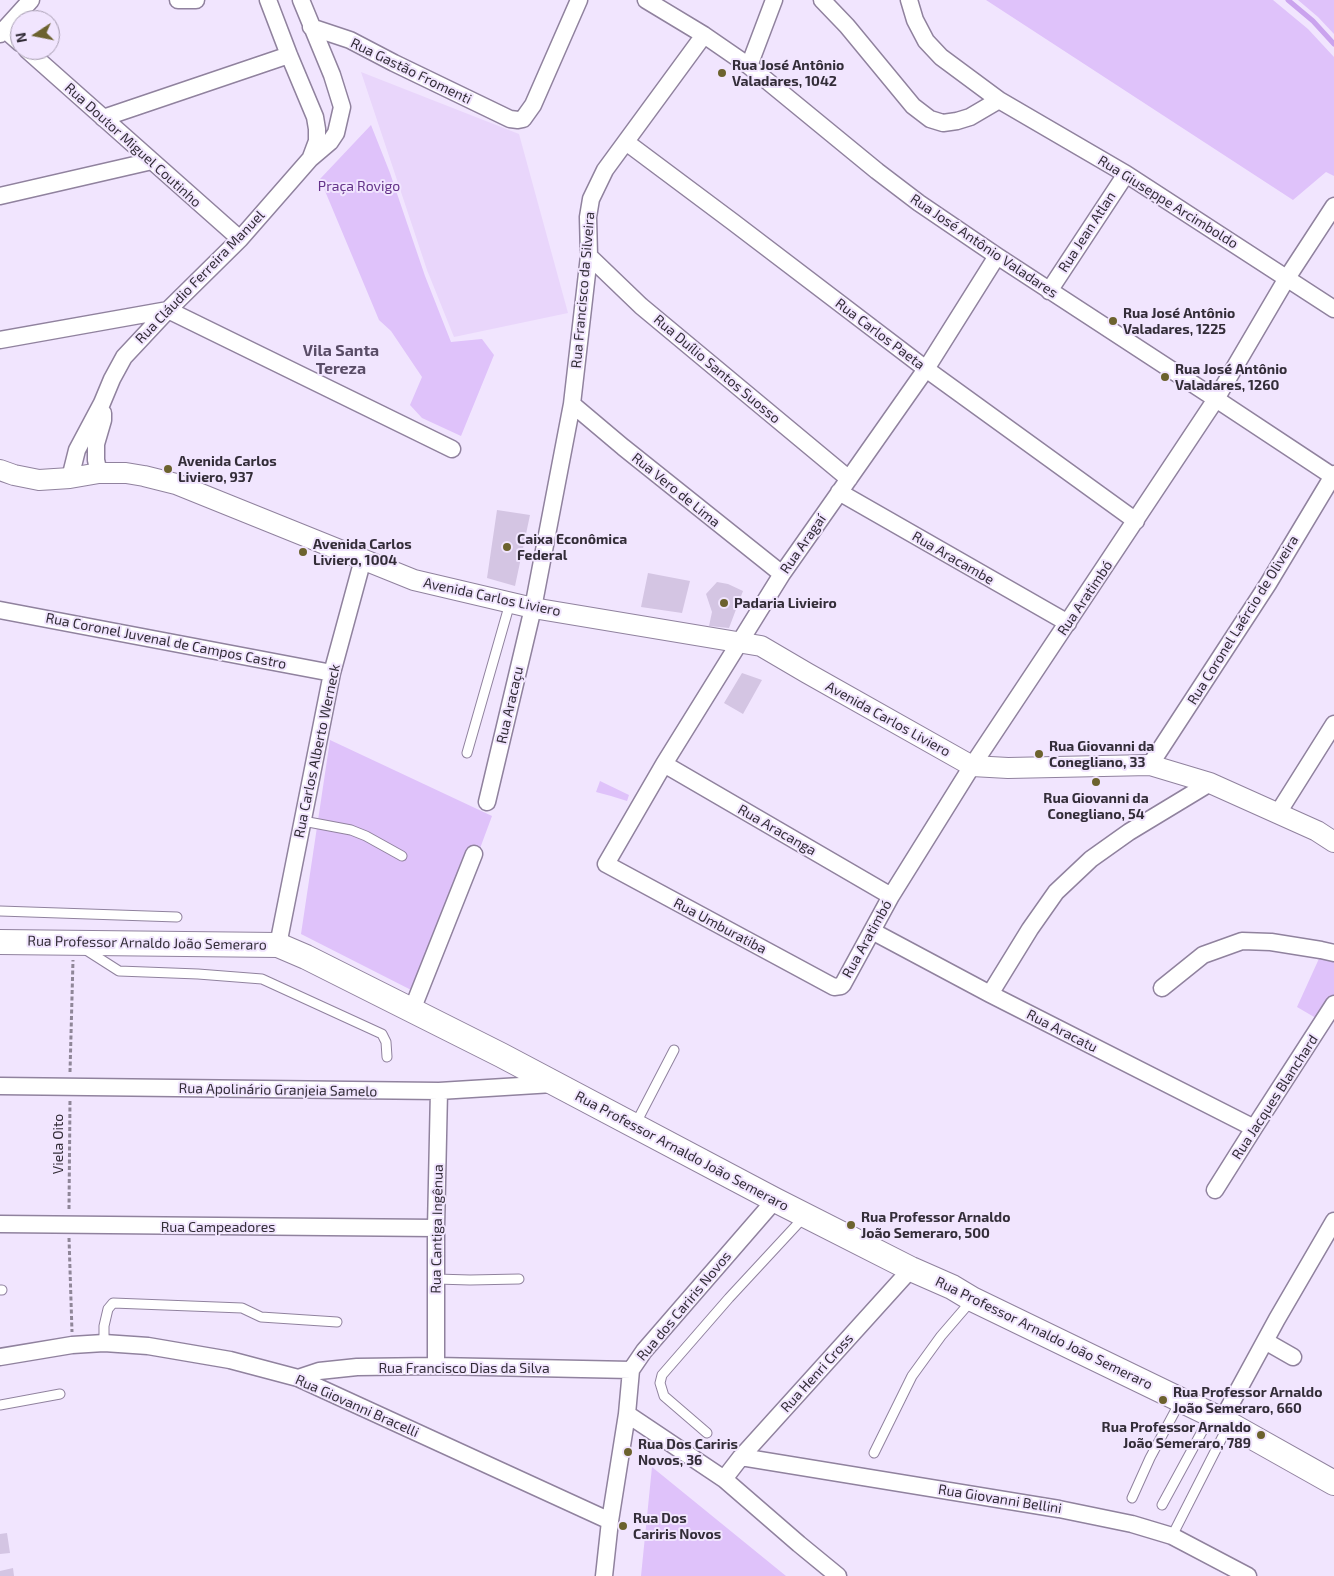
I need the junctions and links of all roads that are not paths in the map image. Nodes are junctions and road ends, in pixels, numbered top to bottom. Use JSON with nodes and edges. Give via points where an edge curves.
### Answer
{"nodes":[{"id":1,"x":31,"y":0,"type":"edge"},
{"id":2,"x":178,"y":0,"type":"edge"},
{"id":3,"x":196,"y":0,"type":"edge"},
{"id":4,"x":268,"y":0,"type":"edge"},
{"id":5,"x":301,"y":0,"type":"edge"},
{"id":6,"x":579,"y":0,"type":"edge"},
{"id":7,"x":646,"y":0,"type":"edge"},
{"id":8,"x":774,"y":0,"type":"edge"},
{"id":9,"x":822,"y":0,"type":"edge"},
{"id":10,"x":909,"y":0,"type":"edge"},
{"id":11,"x":311,"y":27,"type":"junction"},
{"id":12,"x":2,"y":32,"type":"edge"},
{"id":13,"x":704,"y":35,"type":"junction"},
{"id":14,"x":289,"y":56,"type":"junction"},
{"id":15,"x":38,"y":60,"type":"edge"},
{"id":16,"x":749,"y":66,"type":"junction"},
{"id":17,"x":999,"y":100,"type":"junction"},
{"id":18,"x":104,"y":118,"type":"junction"},
{"id":19,"x":626,"y":142,"type":"junction"},
{"id":20,"x":310,"y":159,"type":"junction"},
{"id":21,"x":152,"y":161,"type":"junction"},
{"id":22,"x":1126,"y":174,"type":"junction"},
{"id":23,"x":0,"y":196,"type":"edge"},
{"id":24,"x":1334,"y":206,"type":"edge"},
{"id":25,"x":240,"y":239,"type":"junction"},
{"id":26,"x":589,"y":256,"type":"junction"},
{"id":27,"x":996,"y":256,"type":"junction"},
{"id":28,"x":1287,"y":278,"type":"junction"},
{"id":29,"x":1049,"y":291,"type":"junction"},
{"id":30,"x":1334,"y":309,"type":"edge"},
{"id":31,"x":168,"y":310,"type":"junction"},
{"id":32,"x":0,"y":340,"type":"edge"},
{"id":33,"x":926,"y":369,"type":"junction"},
{"id":34,"x":1216,"y":398,"type":"junction"},
{"id":35,"x":102,"y":403,"type":"junction"},
{"id":36,"x":572,"y":404,"type":"junction"},
{"id":37,"x":452,"y":449,"type":"dead end"},
{"id":38,"x":0,"y":470,"type":"edge"},
{"id":39,"x":99,"y":473,"type":"junction"},
{"id":40,"x":1334,"y":475,"type":"edge"},
{"id":41,"x":70,"y":478,"type":"junction"},
{"id":42,"x":849,"y":479,"type":"junction"},
{"id":43,"x":839,"y":492,"type":"junction"},
{"id":44,"x":1136,"y":521,"type":"junction"},
{"id":45,"x":363,"y":559,"type":"junction"},
{"id":46,"x":782,"y":574,"type":"junction"},
{"id":47,"x":510,"y":603,"type":"junction"},
{"id":48,"x":533,"y":608,"type":"junction"},
{"id":49,"x":0,"y":610,"type":"edge"},
{"id":50,"x":1068,"y":624,"type":"junction"},
{"id":51,"x":739,"y":641,"type":"junction"},
{"id":52,"x":332,"y":673,"type":"junction"},
{"id":53,"x":1334,"y":724,"type":"edge"},
{"id":54,"x":467,"y":753,"type":"dead end"},
{"id":55,"x":664,"y":764,"type":"junction"},
{"id":56,"x":1150,"y":765,"type":"junction"},
{"id":57,"x":972,"y":766,"type":"junction"},
{"id":58,"x":1210,"y":783,"type":"junction"},
{"id":59,"x":487,"y":802,"type":"dead end"},
{"id":60,"x":1278,"y":813,"type":"junction"},
{"id":61,"x":303,"y":821,"type":"junction"},
{"id":62,"x":1334,"y":842,"type":"edge"},
{"id":63,"x":474,"y":854,"type":"dead end"},
{"id":64,"x":402,"y":856,"type":"dead end"},
{"id":65,"x":606,"y":864,"type":"joint"},
{"id":66,"x":890,"y":896,"type":"junction"},
{"id":67,"x":0,"y":911,"type":"edge"},
{"id":68,"x":177,"y":917,"type":"dead end"},
{"id":69,"x":872,"y":931,"type":"junction"},
{"id":70,"x":0,"y":942,"type":"edge"},
{"id":71,"x":73,"y":942,"type":"junction"},
{"id":72,"x":278,"y":945,"type":"junction"},
{"id":73,"x":1334,"y":953,"type":"edge"},
{"id":74,"x":834,"y":987,"type":"joint"},
{"id":75,"x":1162,"y":988,"type":"dead end"},
{"id":76,"x":990,"y":994,"type":"junction"},
{"id":77,"x":1334,"y":1004,"type":"edge"},
{"id":78,"x":412,"y":1010,"type":"junction"},
{"id":79,"x":674,"y":1050,"type":"dead end"},
{"id":80,"x":387,"y":1057,"type":"dead end"},
{"id":81,"x":555,"y":1084,"type":"junction"},
{"id":82,"x":0,"y":1086,"type":"edge"},
{"id":83,"x":439,"y":1091,"type":"junction"},
{"id":84,"x":635,"y":1125,"type":"junction"},
{"id":85,"x":1254,"y":1128,"type":"junction"},
{"id":86,"x":1215,"y":1190,"type":"dead end"},
{"id":87,"x":775,"y":1200,"type":"junction"},
{"id":88,"x":805,"y":1215,"type":"junction"},
{"id":89,"x":1334,"y":1221,"type":"edge"},
{"id":90,"x":0,"y":1224,"type":"edge"},
{"id":91,"x":436,"y":1228,"type":"junction"},
{"id":92,"x":911,"y":1269,"type":"junction"},
{"id":93,"x":436,"y":1279,"type":"junction"},
{"id":94,"x":519,"y":1279,"type":"dead end"},
{"id":95,"x":972,"y":1299,"type":"junction"},
{"id":96,"x":337,"y":1322,"type":"dead end"},
{"id":97,"x":1265,"y":1341,"type":"junction"},
{"id":98,"x":104,"y":1343,"type":"junction"},
{"id":99,"x":1293,"y":1356,"type":"dead end"},
{"id":100,"x":0,"y":1357,"type":"edge"},
{"id":101,"x":436,"y":1366,"type":"junction"},
{"id":102,"x":631,"y":1370,"type":"junction"},
{"id":103,"x":298,"y":1378,"type":"junction"},
{"id":104,"x":60,"y":1394,"type":"dead end"},
{"id":105,"x":1181,"y":1400,"type":"junction"},
{"id":106,"x":0,"y":1405,"type":"edge"},
{"id":107,"x":627,"y":1414,"type":"junction"},
{"id":108,"x":1221,"y":1419,"type":"junction"},
{"id":109,"x":707,"y":1433,"type":"dead end"},
{"id":110,"x":874,"y":1453,"type":"dead end"},
{"id":111,"x":741,"y":1457,"type":"junction"},
{"id":112,"x":724,"y":1479,"type":"junction"},
{"id":113,"x":1334,"y":1483,"type":"edge"},
{"id":114,"x":1132,"y":1498,"type":"dead end"},
{"id":115,"x":1162,"y":1505,"type":"dead end"},
{"id":116,"x":610,"y":1522,"type":"junction"},
{"id":117,"x":1172,"y":1536,"type":"junction"},
{"id":118,"x":604,"y":1576,"type":"edge"},
{"id":119,"x":838,"y":1576,"type":"edge"},
{"id":120,"x":1248,"y":1576,"type":"edge"}],
"edges":[{"from":1,"to":12,"type":"street"},
{"from":2,"to":3,"type":"street"},
{"from":4,"to":14,"type":"street"},
{"from":5,"to":11,"type":"street","name":"Rua Cláudio Ferreira Manuel"},
{"from":6,"to":11,"type":"street","name":"Rua Gastão Fromenti","via":[[533,105],[518,120],[510,119],[350,40]]},
{"from":7,"to":13,"type":"street","name":"Rua José Antônio Valadares"},
{"from":8,"to":16,"type":"street"},
{"from":9,"to":17,"type":"street","via":[[913,106],[930,119],[943,123],[957,121]]},
{"from":10,"to":17,"type":"street","name":"Rua Giuseppe Arcimboldo","via":[[926,41],[941,57]]},
{"from":11,"to":20,"type":"street","name":"Rua Cláudio Ferreira Manuel","via":[[342,107],[336,133]]},
{"from":13,"to":16,"type":"street","name":"Rua José Antônio Valadares"},
{"from":13,"to":19,"type":"street","name":"Rua Francisco da Silveira"},
{"from":14,"to":18,"type":"street"},
{"from":14,"to":20,"type":"street","via":[[316,123],[317,141]]},
{"from":15,"to":18,"type":"street","name":"Rua Doutor Miguel Coutinho"},
{"from":16,"to":27,"type":"street","name":"Rua José Antônio Valadares","via":[[877,171]]},
{"from":17,"to":22,"type":"street","name":"Rua Giuseppe Arcimboldo"},
{"from":18,"to":21,"type":"street","name":"Rua Doutor Miguel Coutinho"},
{"from":19,"to":26,"type":"street","name":"Rua Francisco da Silveira","via":[[605,170],[591,199]]},
{"from":19,"to":33,"type":"street","name":"Rua Carlos Paeta"},
{"from":20,"to":25,"type":"street","name":"Rua Cláudio Ferreira Manuel"},
{"from":21,"to":23,"type":"street"},
{"from":21,"to":25,"type":"street","name":"Rua Doutor Miguel Coutinho"},
{"from":22,"to":28,"type":"street","name":"Rua Giuseppe Arcimboldo"},
{"from":22,"to":29,"type":"street","name":"Rua Jean Atlan"},
{"from":24,"to":28,"type":"street","name":"Rua Aratimbó"},
{"from":25,"to":31,"type":"street","name":"Rua Cláudio Ferreira Manuel"},
{"from":26,"to":36,"type":"street","name":"Rua Francisco da Silveira"},
{"from":26,"to":42,"type":"street","name":"Rua Duílio Santos Suosso","via":[[641,306]]},
{"from":27,"to":29,"type":"street","name":"Rua José Antônio Valadares"},
{"from":27,"to":33,"type":"street","name":"Rua Aragaí"},
{"from":28,"to":30,"type":"street","name":"Rua Giuseppe Arcimboldo"},
{"from":28,"to":34,"type":"street","name":"Rua Aratimbó"},
{"from":29,"to":34,"type":"street","name":"Rua José Antônio Valadares"},
{"from":31,"to":32,"type":"street"},
{"from":31,"to":35,"type":"street","name":"Rua Cláudio Ferreira Manuel","via":[[124,356]]},
{"from":31,"to":37,"type":"street"},
{"from":33,"to":42,"type":"street","name":"Rua Aragaí"},
{"from":33,"to":44,"type":"street","name":"Rua Carlos Paeta"},
{"from":34,"to":40,"type":"street","name":"Rua José Antônio Valadares"},
{"from":34,"to":44,"type":"street","name":"Rua Aratimbó"},
{"from":35,"to":39,"type":"street","name":"Rua Cláudio Ferreira Manuel","via":[[103,420],[96,444]]},
{"from":35,"to":41,"type":"street","name":"Rua Cláudio Ferreira Manuel","via":[[77,450]]},
{"from":36,"to":46,"type":"street","name":"Rua Vero de Lima"},
{"from":36,"to":48,"type":"street","name":"Rua Francisco da Silveira"},
{"from":38,"to":41,"type":"street","name":"Avenida Carlos Liviero","via":[[39,480]]},
{"from":39,"to":41,"type":"street","name":"Avenida Carlos Liviero"},
{"from":39,"to":45,"type":"street","name":"Avenida Carlos Liviero","via":[[126,473],[176,484]]},
{"from":40,"to":56,"type":"street","name":"Rua Coronel Laércio de Oliveira","via":[[1268,584]]},
{"from":42,"to":43,"type":"street","name":"Rua Aragaí"},
{"from":43,"to":46,"type":"street","name":"Rua Aragaí"},
{"from":43,"to":50,"type":"street","name":"Rua Aracambe"},
{"from":44,"to":50,"type":"street","name":"Rua Aratimbó"},
{"from":45,"to":47,"type":"street","name":"Avenida Carlos Liviero","via":[[414,580]]},
{"from":45,"to":52,"type":"street","name":"Rua Carlos Alberto Werneck"},
{"from":46,"to":51,"type":"street","name":"Rua Aragaí"},
{"from":47,"to":48,"type":"street","name":"Avenida Carlos Liviero"},
{"from":47,"to":54,"type":"lane"},
{"from":48,"to":51,"type":"street","name":"Avenida Carlos Liviero"},
{"from":48,"to":59,"type":"street","name":"Rua Aracaçu"},
{"from":49,"to":52,"type":"street","name":"Rua Coronel Juvenal de Campos Castro"},
{"from":50,"to":57,"type":"street","name":"Rua Aratimbó"},
{"from":51,"to":55,"type":"street","name":"Rua Aragaí"},
{"from":51,"to":57,"type":"street","name":"Avenida Carlos Liviero","via":[[761,646]]},
{"from":52,"to":61,"type":"street","name":"Rua Carlos Alberto Werneck"},
{"from":53,"to":60,"type":"street"},
{"from":55,"to":65,"type":"street","name":"Rua Aragaí"},
{"from":55,"to":66,"type":"street","name":"Rua Aracanga"},
{"from":56,"to":57,"type":"street"},
{"from":56,"to":58,"type":"street"},
{"from":57,"to":66,"type":"street","name":"Rua Aratimbó"},
{"from":58,"to":60,"type":"street"},
{"from":58,"to":76,"type":"street","via":[[1129,832],[1091,859],[1056,892]]},
{"from":60,"to":62,"type":"street"},
{"from":61,"to":64,"type":"lane","via":[[351,830]]},
{"from":61,"to":72,"type":"street","name":"Rua Carlos Alberto Werneck"},
{"from":63,"to":78,"type":"street"},
{"from":65,"to":74,"type":"street","name":"Rua Umburatiba"},
{"from":66,"to":69,"type":"street","name":"Rua Aratimbó"},
{"from":67,"to":68,"type":"lane"},
{"from":69,"to":74,"type":"street","name":"Rua Aratimbó","via":[[841,986]]},
{"from":69,"to":76,"type":"street","name":"Rua Aracatu"},
{"from":70,"to":71,"type":"main road","name":"Rua Professor Arnaldo João Semeraro"},
{"from":71,"to":72,"type":"main road","name":"Rua Professor Arnaldo João Semeraro"},
{"from":71,"to":80,"type":"lane","via":[[119,971],[262,979],[382,1034]]},
{"from":72,"to":78,"type":"main road","name":"Rua Professor Arnaldo João Semeraro"},
{"from":73,"to":75,"type":"street","via":[[1271,942],[1242,941],[1203,955]]},
{"from":76,"to":85,"type":"street","name":"Rua Aracatu"},
{"from":77,"to":85,"type":"street","name":"Rua Jacques Blanchard"},
{"from":78,"to":81,"type":"main road","name":"Rua Professor Arnaldo João Semeraro"},
{"from":79,"to":84,"type":"lane"},
{"from":81,"to":83,"type":"street","name":"Rua Apolinário Granjeia Samelo"},
{"from":81,"to":84,"type":"main road","name":"Rua Professor Arnaldo João Semeraro"},
{"from":82,"to":83,"type":"street","name":"Rua Apolinário Granjeia Samelo"},
{"from":83,"to":91,"type":"street","name":"Rua Cantiga Ingênua"},
{"from":84,"to":87,"type":"main road","name":"Rua Professor Arnaldo João Semeraro"},
{"from":85,"to":86,"type":"street","name":"Rua Jacques Blanchard"},
{"from":87,"to":88,"type":"main road","name":"Rua Professor Arnaldo João Semeraro"},
{"from":87,"to":102,"type":"street","name":"Rua dos Cariris Novos"},
{"from":88,"to":92,"type":"main road","name":"Rua Professor Arnaldo João Semeraro"},
{"from":88,"to":109,"type":"lane","via":[[662,1375],[660,1384],[664,1396]]},
{"from":89,"to":97,"type":"street"},
{"from":90,"to":91,"type":"street","name":"Rua Campeadores"},
{"from":91,"to":93,"type":"street","name":"Rua Cantiga Ingênua"},
{"from":92,"to":95,"type":"main road","name":"Rua Professor Arnaldo João Semeraro"},
{"from":92,"to":111,"type":"street","name":"Rua Henri Cross"},
{"from":93,"to":94,"type":"lane"},
{"from":93,"to":101,"type":"street","name":"Rua Cantiga Ingênua"},
{"from":95,"to":105,"type":"main road","name":"Rua Professor Arnaldo João Semeraro"},
{"from":95,"to":110,"type":"lane","via":[[912,1376]]},
{"from":96,"to":98,"type":"lane","via":[[261,1317],[242,1308],[113,1303],[104,1326]]},
{"from":97,"to":99,"type":"street"},
{"from":97,"to":108,"type":"street"},
{"from":98,"to":100,"type":"street","name":"Rua Giovanni Bracelli"},
{"from":98,"to":103,"type":"street","name":"Rua Giovanni Bracelli","via":[[148,1346],[230,1360]]},
{"from":101,"to":102,"type":"street","name":"Rua Francisco Dias da Silva"},
{"from":101,"to":103,"type":"street","name":"Rua Francisco Dias da Silva","via":[[357,1367]]},
{"from":102,"to":107,"type":"street","name":"Rua dos Cariris Novos"},
{"from":103,"to":116,"type":"street","name":"Rua Giovanni Bracelli"},
{"from":104,"to":106,"type":"lane"},
{"from":105,"to":108,"type":"main road","name":"Rua Professor Arnaldo João Semeraro"},
{"from":105,"to":114,"type":"lane"},
{"from":107,"to":112,"type":"street"},
{"from":107,"to":116,"type":"street","name":"Rua dos Cariris Novos"},
{"from":108,"to":113,"type":"main road","name":"Rua Professor Arnaldo João Semeraro"},
{"from":108,"to":115,"type":"lane"},
{"from":108,"to":117,"type":"lane"},
{"from":111,"to":112,"type":"street","name":"Rua Henri Cross"},
{"from":111,"to":117,"type":"street","name":"Rua Giovanni Bellini","via":[[1059,1509]]},
{"from":112,"to":119,"type":"street"},
{"from":116,"to":118,"type":"street","name":"Rua dos Cariris Novos"},
{"from":117,"to":120,"type":"street","name":"Rua Giovanni Bellini"}]}
